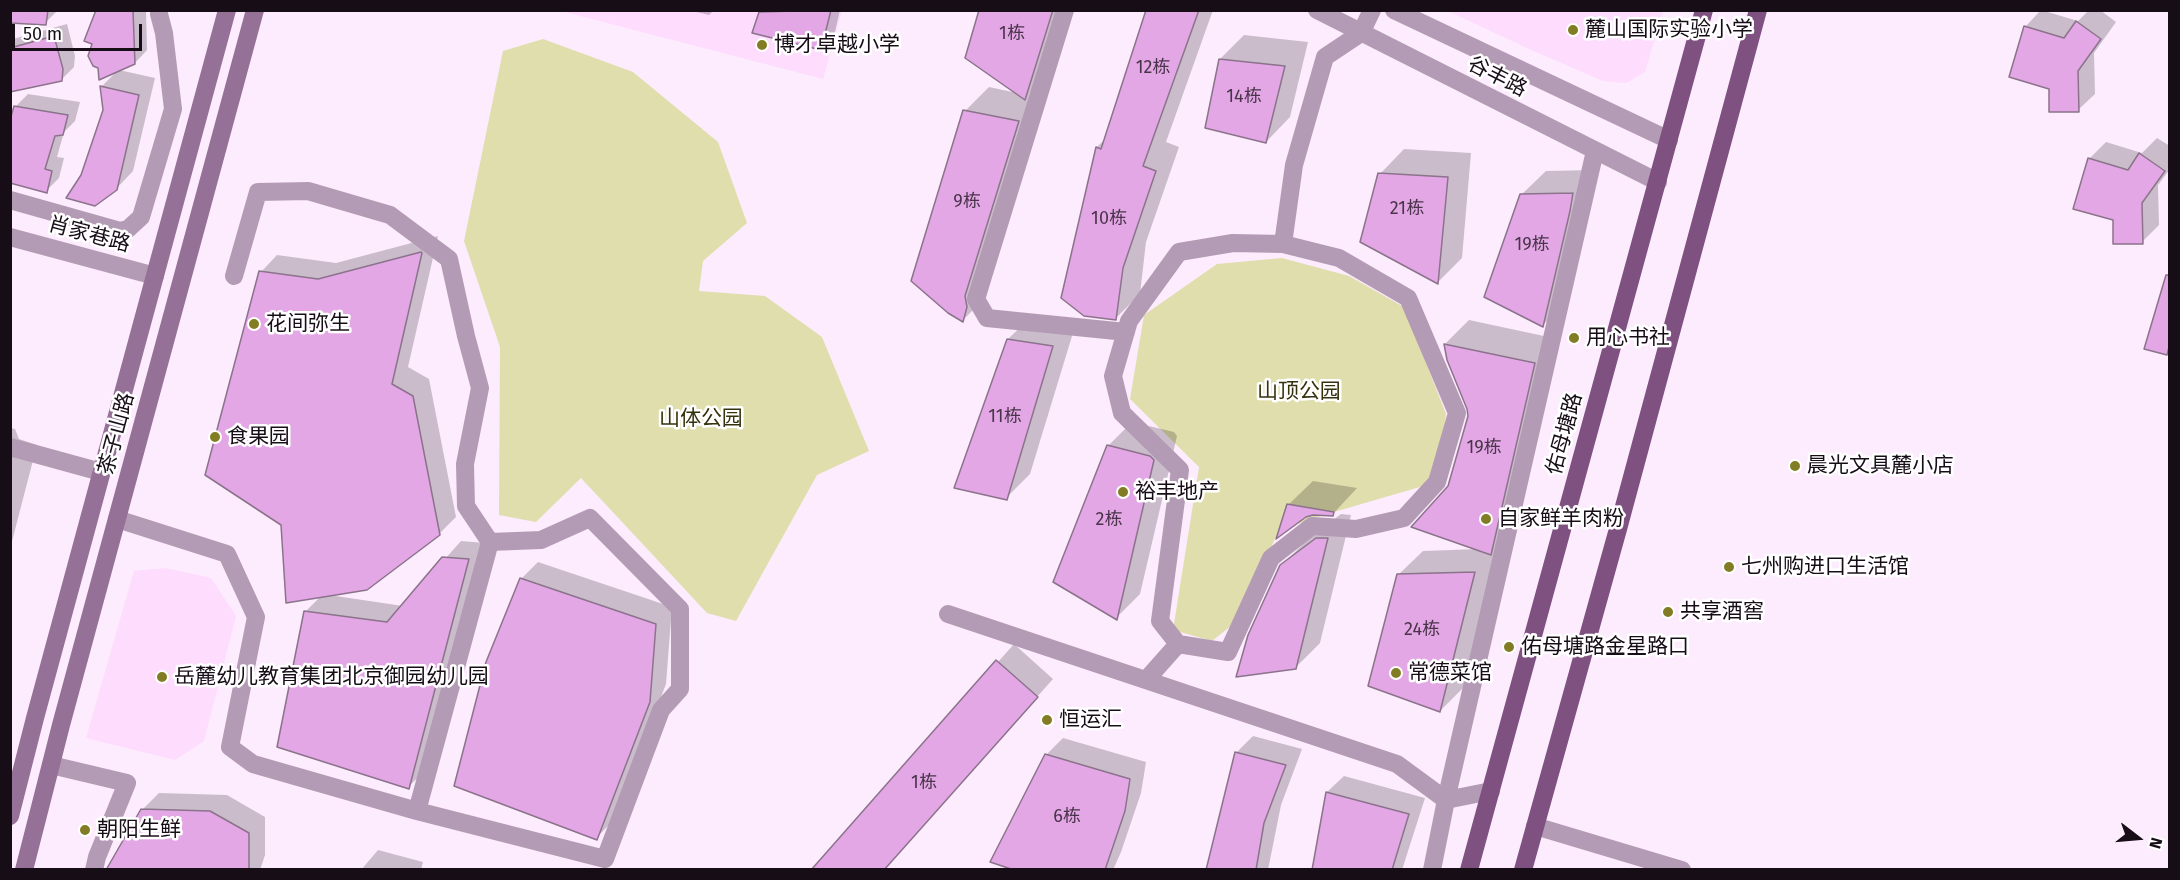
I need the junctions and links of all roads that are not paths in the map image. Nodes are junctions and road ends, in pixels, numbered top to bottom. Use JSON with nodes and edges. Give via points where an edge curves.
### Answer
{"nodes":[{"id":1,"x":227,"y":10,"type":"edge"},
{"id":2,"x":255,"y":10,"type":"edge"},
{"id":3,"x":1065,"y":10,"type":"edge"},
{"id":4,"x":1317,"y":10,"type":"edge"},
{"id":5,"x":1372,"y":10,"type":"edge"},
{"id":6,"x":1394,"y":10,"type":"edge"},
{"id":7,"x":1704,"y":10,"type":"edge"},
{"id":8,"x":1758,"y":10,"type":"edge"},
{"id":9,"x":159,"y":14,"type":"dead end"},
{"id":10,"x":1361,"y":33,"type":"junction"},
{"id":11,"x":1669,"y":140,"type":"junction"},
{"id":12,"x":1594,"y":151,"type":"junction"},
{"id":13,"x":1658,"y":182,"type":"junction"},
{"id":14,"x":10,"y":200,"type":"edge"},
{"id":15,"x":10,"y":237,"type":"edge"},
{"id":16,"x":1283,"y":244,"type":"junction"},
{"id":17,"x":155,"y":276,"type":"junction"},
{"id":18,"x":234,"y":276,"type":"dead end"},
{"id":19,"x":1126,"y":332,"type":"junction"},
{"id":20,"x":10,"y":447,"type":"edge"},
{"id":21,"x":101,"y":472,"type":"junction"},
{"id":22,"x":117,"y":519,"type":"junction"},
{"id":23,"x":490,"y":542,"type":"junction"},
{"id":24,"x":948,"y":614,"type":"dead end"},
{"id":25,"x":1178,"y":644,"type":"junction"},
{"id":26,"x":1146,"y":680,"type":"junction"},
{"id":27,"x":51,"y":765,"type":"junction"},
{"id":28,"x":1491,"y":791,"type":"junction"},
{"id":29,"x":1446,"y":800,"type":"junction"},
{"id":30,"x":417,"y":811,"type":"junction"},
{"id":31,"x":10,"y":816,"type":"edge"},
{"id":32,"x":1535,"y":826,"type":"junction"},
{"id":33,"x":604,"y":864,"type":"edge"},
{"id":34,"x":24,"y":870,"type":"edge"},
{"id":35,"x":94,"y":870,"type":"edge"},
{"id":36,"x":1432,"y":870,"type":"edge"},
{"id":37,"x":1469,"y":870,"type":"edge"},
{"id":38,"x":1523,"y":870,"type":"edge"},
{"id":39,"x":1682,"y":870,"type":"edge"}],
"edges":[{"from":1,"to":17,"type":"main road","name":"茶子山路"},
{"from":2,"to":22,"type":"main road","name":"茶子山路"},
{"from":3,"to":19,"type":"street","via":[[976,299],[987,318]]},
{"from":4,"to":10,"type":"street","name":"谷丰路"},
{"from":5,"to":10,"type":"street"},
{"from":6,"to":11,"type":"street","name":"谷丰路"},
{"from":7,"to":11,"type":"main road","name":"佑母塘路"},
{"from":8,"to":32,"type":"main road"},
{"from":9,"to":14,"type":"street","via":[[173,108],[141,217],[120,231]]},
{"from":10,"to":12,"type":"street","name":"谷丰路"},
{"from":10,"to":16,"type":"street","via":[[1325,57],[1294,165]]},
{"from":11,"to":13,"type":"main road","name":"佑母塘路"},
{"from":12,"to":13,"type":"street","name":"谷丰路"},
{"from":12,"to":29,"type":"street"},
{"from":13,"to":28,"type":"main road","name":"佑母塘路"},
{"from":15,"to":17,"type":"street","name":"肖家巷路"},
{"from":16,"to":19,"type":"street","via":[[1233,243],[1179,252],[1129,321]]},
{"from":16,"to":25,"type":"street","via":[[1339,258],[1408,298],[1457,413],[1437,482],[1404,518],[1356,529],[1312,526],[1271,558],[1228,652]]},
{"from":17,"to":21,"type":"main road","name":"茶子山路"},
{"from":18,"to":23,"type":"street","via":[[258,192],[308,191],[390,214],[449,259],[480,387],[465,464],[466,506]]},
{"from":19,"to":25,"type":"street","via":[[1113,376],[1122,413],[1180,470],[1160,621]]},
{"from":20,"to":21,"type":"street"},
{"from":21,"to":31,"type":"main road","name":"茶子山路"},
{"from":22,"to":27,"type":"main road","name":"茶子山路"},
{"from":22,"to":30,"type":"street","via":[[227,555],[255,617],[230,747],[253,764]]},
{"from":23,"to":30,"type":"street"},
{"from":23,"to":33,"type":"street","via":[[541,540],[590,518],[680,609],[680,689],[661,710]]},
{"from":24,"to":26,"type":"street"},
{"from":25,"to":26,"type":"street"},
{"from":26,"to":29,"type":"street","via":[[1397,764]]},
{"from":27,"to":34,"type":"main road","name":"茶子山路"},
{"from":27,"to":35,"type":"street","via":[[127,783]]},
{"from":28,"to":29,"type":"street"},
{"from":28,"to":37,"type":"main road","name":"佑母塘路"},
{"from":29,"to":36,"type":"street"},
{"from":30,"to":33,"type":"street"},
{"from":32,"to":38,"type":"main road"},
{"from":32,"to":39,"type":"street"}]}
